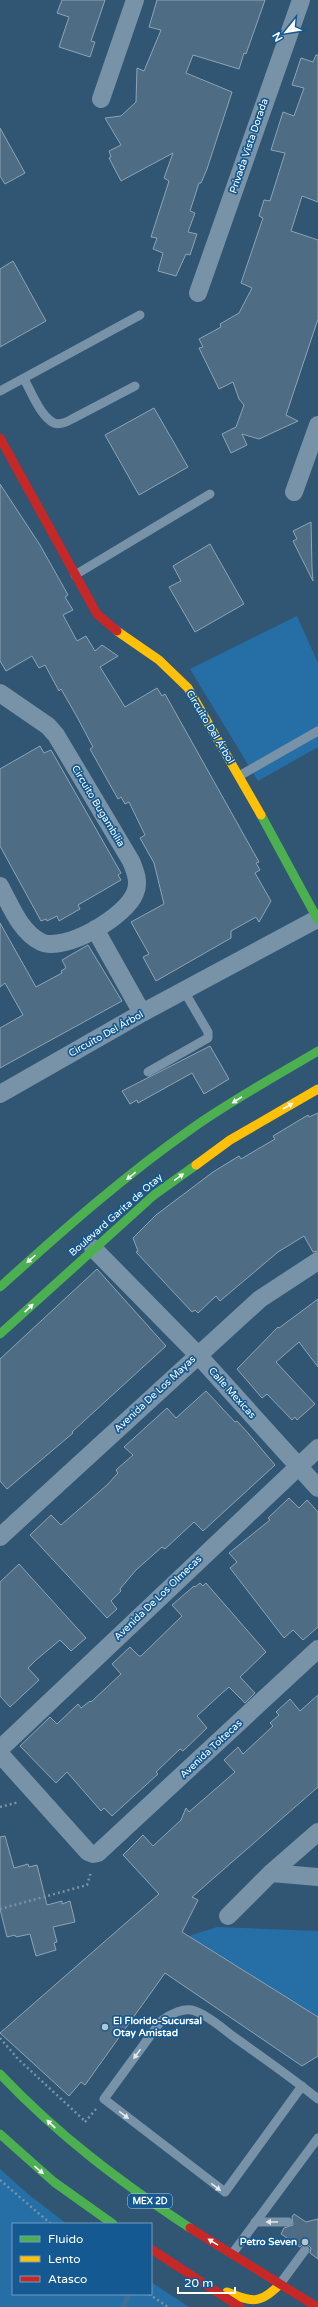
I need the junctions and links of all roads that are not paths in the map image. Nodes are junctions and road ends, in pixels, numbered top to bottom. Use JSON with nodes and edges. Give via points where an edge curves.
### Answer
{"nodes":[{"id":1,"x":135,"y":0,"type":"edge"},
{"id":2,"x":301,"y":0,"type":"edge"},
{"id":3,"x":101,"y":99,"type":"dead end"},
{"id":4,"x":198,"y":293,"type":"dead end"},
{"id":5,"x":140,"y":315,"type":"dead end"},
{"id":6,"x":24,"y":378,"type":"junction"},
{"id":7,"x":135,"y":386,"type":"dead end"},
{"id":8,"x":0,"y":391,"type":"edge"},
{"id":9,"x":318,"y":425,"type":"edge"},
{"id":10,"x":0,"y":438,"type":"edge"},
{"id":11,"x":294,"y":492,"type":"dead end"},
{"id":12,"x":210,"y":494,"type":"dead end"},
{"id":13,"x":75,"y":574,"type":"junction"},
{"id":14,"x":0,"y":693,"type":"edge"},
{"id":15,"x":318,"y":730,"type":"edge"},
{"id":16,"x":239,"y":776,"type":"junction"},
{"id":17,"x":0,"y":886,"type":"edge"},
{"id":18,"x":318,"y":919,"type":"edge"},
{"id":19,"x":94,"y":929,"type":"junction"},
{"id":20,"x":184,"y":991,"type":"junction"},
{"id":21,"x":142,"y":1013,"type":"junction"},
{"id":22,"x":318,"y":1051,"type":"edge"},
{"id":23,"x":148,"y":1072,"type":"dead end"},
{"id":24,"x":318,"y":1089,"type":"edge"},
{"id":25,"x":0,"y":1094,"type":"edge"},
{"id":26,"x":93,"y":1248,"type":"junction"},
{"id":27,"x":318,"y":1261,"type":"edge"},
{"id":28,"x":0,"y":1287,"type":"edge"},
{"id":29,"x":0,"y":1334,"type":"edge"},
{"id":30,"x":198,"y":1355,"type":"junction"},
{"id":31,"x":318,"y":1448,"type":"edge"},
{"id":32,"x":297,"y":1465,"type":"junction"},
{"id":33,"x":318,"y":1488,"type":"edge"},
{"id":34,"x":0,"y":1537,"type":"edge"},
{"id":35,"x":318,"y":1649,"type":"edge"},
{"id":36,"x":0,"y":1749,"type":"edge"},
{"id":37,"x":0,"y":1754,"type":"edge"},
{"id":38,"x":318,"y":1832,"type":"edge"},
{"id":39,"x":271,"y":1874,"type":"junction"},
{"id":40,"x":318,"y":1877,"type":"edge"},
{"id":41,"x":228,"y":1916,"type":"dead end"},
{"id":42,"x":0,"y":2074,"type":"edge"},
{"id":43,"x":302,"y":2086,"type":"junction"},
{"id":44,"x":318,"y":2099,"type":"edge"},
{"id":45,"x":36,"y":2123,"type":"dead end"},
{"id":46,"x":0,"y":2134,"type":"edge"},
{"id":47,"x":318,"y":2138,"type":"edge"},
{"id":48,"x":103,"y":2167,"type":"junction"},
{"id":49,"x":255,"y":2222,"type":"junction"},
{"id":50,"x":288,"y":2222,"type":"dead end"},
{"id":51,"x":112,"y":2223,"type":"edge"},
{"id":52,"x":152,"y":2250,"type":"edge"},
{"id":53,"x":305,"y":2250,"type":"dead end"},
{"id":54,"x":232,"y":2254,"type":"junction"},
{"id":55,"x":202,"y":2282,"type":"junction"},
{"id":56,"x":280,"y":2284,"type":"junction"},
{"id":57,"x":240,"y":2307,"type":"edge"},
{"id":58,"x":317,"y":2307,"type":"edge"}],
"edges":[{"from":1,"to":3,"type":"street"},
{"from":2,"to":4,"type":"street","name":"Privada Vista Dorada"},
{"from":5,"to":6,"type":"lane"},
{"from":6,"to":7,"type":"lane","via":[[46,417],[55,423],[72,419]]},
{"from":6,"to":8,"type":"lane"},
{"from":9,"to":11,"type":"street"},
{"from":10,"to":13,"type":"main road","name":"Circuito Del Árbol"},
{"from":12,"to":13,"type":"lane"},
{"from":13,"to":16,"type":"main road","name":"Circuito Del Árbol","via":[[104,622],[160,660],[188,688]]},
{"from":14,"to":19,"type":"street","name":"Circuito Bugambilia","via":[[48,726],[56,735],[131,861],[137,879],[136,893],[127,906]]},
{"from":15,"to":16,"type":"lane"},
{"from":16,"to":18,"type":"main road","name":"Circuito Del Árbol"},
{"from":17,"to":19,"type":"street","name":"Circuito Bugambilia","via":[[29,934],[41,942],[56,945]]},
{"from":18,"to":20,"type":"street","name":"Circuito Del Árbol"},
{"from":19,"to":21,"type":"street"},
{"from":20,"to":21,"type":"street","name":"Circuito Del Árbol"},
{"from":20,"to":23,"type":"lane","via":[[208,1032],[208,1038]]},
{"from":21,"to":25,"type":"street","name":"Circuito Del Árbol"},
{"from":22,"to":28,"type":"main road","name":"Boulevard Garita de Otay","one_way":true,"via":[[177,1139]]},
{"from":26,"to":24,"type":"main road","name":"Boulevard Garita de Otay","one_way":true,"via":[[154,1195],[230,1140]]},
{"from":29,"to":26,"type":"main road","name":"Boulevard Garita de Otay","one_way":true},
{"from":26,"to":30,"type":"street","name":"Calle Mexicas"},
{"from":27,"to":30,"type":"street","name":"Avenida De Los Mayas","via":[[260,1299]]},
{"from":30,"to":32,"type":"street","name":"Calle Mexicas"},
{"from":30,"to":34,"type":"street","name":"Avenida De Los Mayas"},
{"from":31,"to":32,"type":"street","name":"Avenida De Los Olmecas"},
{"from":32,"to":33,"type":"street","name":"Calle Mexicas"},
{"from":32,"to":36,"type":"street","name":"Avenida De Los Olmecas"},
{"from":35,"to":37,"type":"street","name":"Avenida Toltecas","via":[[101,1851],[93,1854],[88,1852]]},
{"from":38,"to":39,"type":"street"},
{"from":39,"to":40,"type":"street"},
{"from":39,"to":41,"type":"street"},
{"from":48,"to":42,"type":"main road","number":"MEX 2D","one_way":true,"via":[[69,2141]]},
{"from":43,"to":43,"type":"lane","one_way":true,"via":[[195,2011],[184,2010],[171,2014],[161,2021],[104,2099],[221,2190],[227,2190]]},
{"from":43,"to":44,"type":"lane"},
{"from":45,"to":48,"type":"main road","via":[[71,2150]]},
{"from":46,"to":51,"type":"main road","one_way":true,"via":[[68,2194]]},
{"from":47,"to":49,"type":"lane"},
{"from":54,"to":48,"type":"main road","number":"MEX 2D","one_way":true,"via":[[175,2218]]},
{"from":50,"to":49,"type":"lane","one_way":true},
{"from":49,"to":54,"type":"lane"},
{"from":52,"to":55,"type":"main road"},
{"from":53,"to":56,"type":"lane"},
{"from":54,"to":56,"type":"main road","number":"MEX 2D"},
{"from":55,"to":56,"type":"main road","via":[[247,2300],[258,2301],[268,2298]]},
{"from":55,"to":57,"type":"main road"},
{"from":56,"to":58,"type":"main road","number":"MEX 2D"}]}
